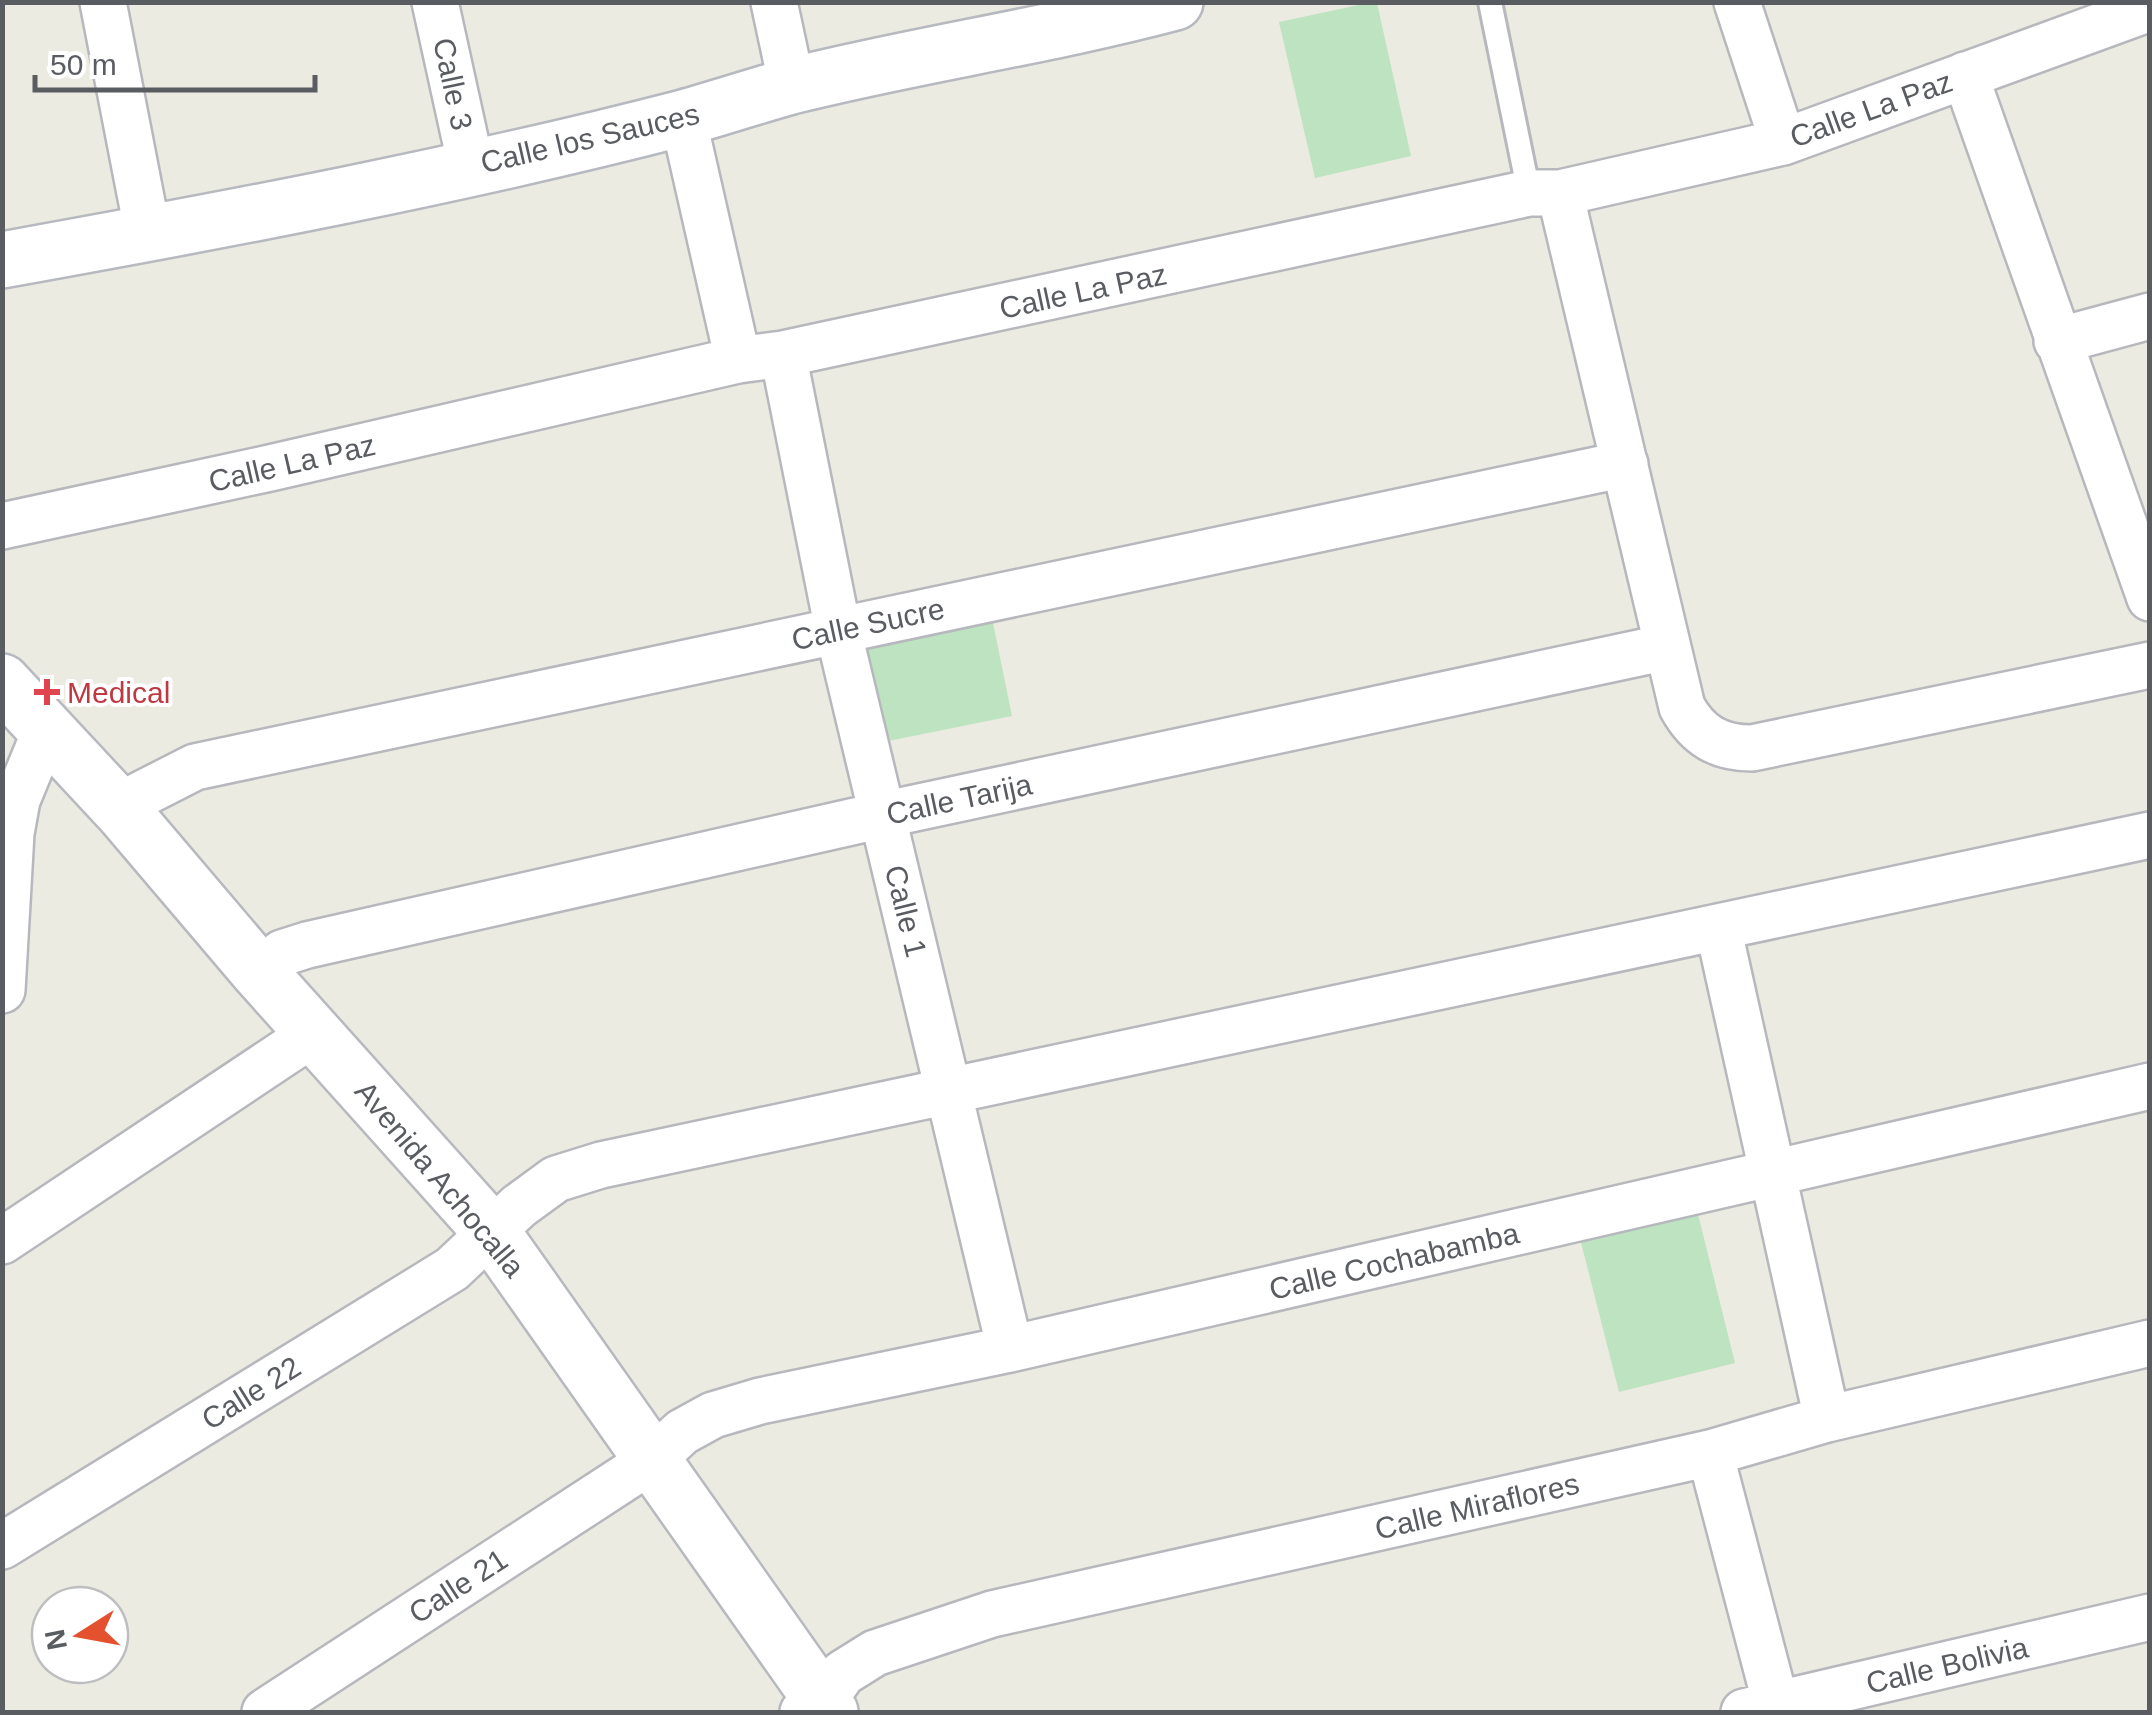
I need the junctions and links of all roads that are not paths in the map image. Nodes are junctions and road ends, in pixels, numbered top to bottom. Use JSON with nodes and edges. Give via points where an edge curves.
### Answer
{"nodes":[{"id":1,"x":103,"y":2,"type":"edge"},
{"id":2,"x":436,"y":2,"type":"edge"},
{"id":3,"x":774,"y":2,"type":"edge"},
{"id":4,"x":1175,"y":2,"type":"edge"},
{"id":5,"x":1490,"y":2,"type":"edge"},
{"id":6,"x":1737,"y":2,"type":"edge"},
{"id":7,"x":2150,"y":8,"type":"edge"},
{"id":8,"x":1108,"y":11,"type":"edge"},
{"id":9,"x":1965,"y":75,"type":"junction"},
{"id":10,"x":792,"y":86,"type":"junction"},
{"id":11,"x":683,"y":118,"type":"junction"},
{"id":12,"x":1784,"y":142,"type":"junction"},
{"id":13,"x":471,"y":166,"type":"junction"},
{"id":14,"x":1544,"y":193,"type":"junction"},
{"id":15,"x":148,"y":234,"type":"junction"},
{"id":16,"x":2,"y":260,"type":"edge"},
{"id":17,"x":2150,"y":316,"type":"edge"},
{"id":18,"x":2058,"y":341,"type":"junction"},
{"id":19,"x":783,"y":354,"type":"junction"},
{"id":20,"x":738,"y":360,"type":"junction"},
{"id":21,"x":1625,"y":464,"type":"junction"},
{"id":22,"x":2,"y":526,"type":"edge"},
{"id":23,"x":2144,"y":569,"type":"edge"},
{"id":24,"x":838,"y":630,"type":"junction"},
{"id":25,"x":1667,"y":647,"type":"junction"},
{"id":26,"x":2150,"y":665,"type":"edge"},
{"id":27,"x":2,"y":682,"type":"edge"},
{"id":28,"x":46,"y":732,"type":"junction"},
{"id":29,"x":122,"y":812,"type":"junction"},
{"id":30,"x":882,"y":815,"type":"junction"},
{"id":31,"x":2150,"y":835,"type":"edge"},
{"id":32,"x":1718,"y":927,"type":"junction"},
{"id":33,"x":259,"y":972,"type":"junction"},
{"id":34,"x":2,"y":990,"type":"edge"},
{"id":35,"x":314,"y":1032,"type":"junction"},
{"id":36,"x":2150,"y":1086,"type":"edge"},
{"id":37,"x":950,"y":1091,"type":"junction"},
{"id":38,"x":1773,"y":1175,"type":"junction"},
{"id":39,"x":491,"y":1230,"type":"junction"},
{"id":40,"x":5,"y":1232,"type":"edge"},
{"id":41,"x":2150,"y":1342,"type":"edge"},
{"id":42,"x":1010,"y":1349,"type":"junction"},
{"id":43,"x":1827,"y":1419,"type":"junction"},
{"id":44,"x":1710,"y":1453,"type":"junction"},
{"id":45,"x":652,"y":1460,"type":"junction"},
{"id":46,"x":2,"y":1546,"type":"edge"},
{"id":47,"x":2150,"y":1617,"type":"edge"},
{"id":48,"x":819,"y":1709,"type":"edge"},
{"id":49,"x":1766,"y":1710,"type":"edge"},
{"id":50,"x":265,"y":1712,"type":"edge"}],
"edges":[{"from":1,"to":15,"type":"street"},
{"from":2,"to":13,"type":"street","name":"Calle 3"},
{"from":3,"to":10,"type":"street"},
{"from":4,"to":8,"type":"street","name":"Calle los Sauces"},
{"from":5,"to":14,"type":"lane"},
{"from":6,"to":12,"type":"street"},
{"from":7,"to":9,"type":"street","name":"Calle La Paz"},
{"from":8,"to":10,"type":"street","name":"Calle los Sauces"},
{"from":9,"to":12,"type":"street","name":"Calle La Paz"},
{"from":9,"to":18,"type":"street"},
{"from":10,"to":11,"type":"street","name":"Calle los Sauces"},
{"from":11,"to":13,"type":"street","name":"Calle los Sauces"},
{"from":11,"to":20,"type":"street"},
{"from":12,"to":14,"type":"street","name":"Calle La Paz"},
{"from":13,"to":15,"type":"street","name":"Calle los Sauces"},
{"from":14,"to":19,"type":"street","name":"Calle La Paz"},
{"from":14,"to":21,"type":"street"},
{"from":15,"to":16,"type":"street","name":"Calle los Sauces"},
{"from":17,"to":18,"type":"street"},
{"from":18,"to":23,"type":"street"},
{"from":19,"to":20,"type":"street","name":"Calle La Paz"},
{"from":19,"to":24,"type":"street","name":"Calle 1"},
{"from":20,"to":22,"type":"street","name":"Calle La Paz"},
{"from":21,"to":24,"type":"street","name":"Calle Sucre"},
{"from":21,"to":25,"type":"street"},
{"from":24,"to":29,"type":"street","name":"Calle Sucre","via":[[195,767],[140,794]]},
{"from":24,"to":30,"type":"street","name":"Calle 1"},
{"from":25,"to":26,"type":"street","via":[[1691,723],[1735,748]]},
{"from":25,"to":30,"type":"street","name":"Calle Tarija"},
{"from":27,"to":28,"type":"street","name":"Avenida Achocalla"},
{"from":28,"to":29,"type":"street","name":"Avenida Achocalla"},
{"from":28,"to":34,"type":"street","via":[[11,832]]},
{"from":29,"to":33,"type":"street","name":"Avenida Achocalla"},
{"from":30,"to":33,"type":"street","name":"Calle Tarija","via":[[307,944]]},
{"from":30,"to":37,"type":"street","name":"Calle 1"},
{"from":31,"to":32,"type":"street","name":"Calle 22"},
{"from":32,"to":37,"type":"street","name":"Calle 22"},
{"from":32,"to":38,"type":"street"},
{"from":33,"to":35,"type":"street","name":"Avenida Achocalla"},
{"from":35,"to":39,"type":"street","name":"Avenida Achocalla"},
{"from":35,"to":40,"type":"street"},
{"from":36,"to":38,"type":"street","name":"Calle Cochabamba"},
{"from":37,"to":39,"type":"street","name":"Calle 22","via":[[601,1165],[556,1180]]},
{"from":37,"to":42,"type":"street","name":"Calle 1"},
{"from":38,"to":42,"type":"street","name":"Calle Cochabamba"},
{"from":38,"to":43,"type":"street"},
{"from":39,"to":45,"type":"street","name":"Avenida Achocalla"},
{"from":39,"to":46,"type":"street","name":"Calle 22","via":[[452,1269]]},
{"from":41,"to":43,"type":"street","name":"Calle Miraflores"},
{"from":42,"to":45,"type":"street","name":"Calle Cochabamba","via":[[713,1415]]},
{"from":43,"to":44,"type":"street","name":"Calle Miraflores"},
{"from":44,"to":48,"type":"street","name":"Calle Miraflores","via":[[992,1614],[876,1653],[843,1673]]},
{"from":44,"to":49,"type":"street"},
{"from":45,"to":48,"type":"street","name":"Avenida Achocalla"},
{"from":45,"to":50,"type":"street","name":"Calle 21"},
{"from":47,"to":49,"type":"street","name":"Calle Bolivia"}]}
